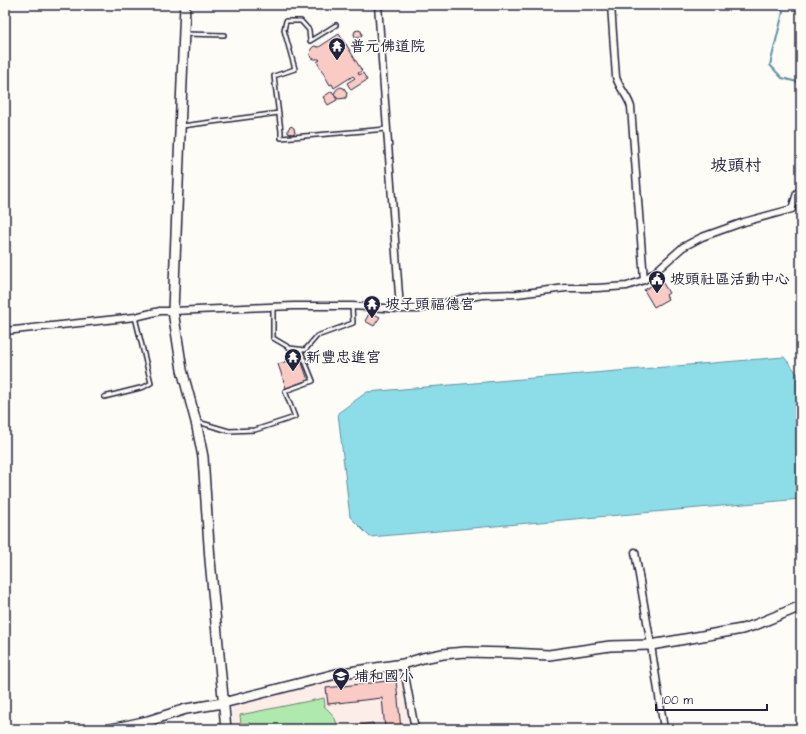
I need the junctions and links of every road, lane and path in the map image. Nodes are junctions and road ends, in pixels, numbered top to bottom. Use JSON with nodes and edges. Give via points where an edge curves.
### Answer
{"nodes":[{"id":1,"x":185,"y":5,"type":"edge"},
{"id":2,"x":378,"y":5,"type":"edge"},
{"id":3,"x":611,"y":5,"type":"edge"},
{"id":4,"x":336,"y":25,"type":"dead end"},
{"id":5,"x":184,"y":34,"type":"junction"},
{"id":6,"x":224,"y":35,"type":"dead end"},
{"id":7,"x":278,"y":113,"type":"junction"},
{"id":8,"x":180,"y":127,"type":"junction"},
{"id":9,"x":387,"y":129,"type":"junction"},
{"id":10,"x":801,"y":192,"type":"edge"},
{"id":11,"x":644,"y":280,"type":"junction"},
{"id":12,"x":273,"y":306,"type":"junction"},
{"id":13,"x":352,"y":306,"type":"junction"},
{"id":14,"x":400,"y":309,"type":"junction"},
{"id":15,"x":174,"y":311,"type":"junction"},
{"id":16,"x":135,"y":317,"type":"junction"},
{"id":17,"x":5,"y":331,"type":"edge"},
{"id":18,"x":300,"y":349,"type":"junction"},
{"id":19,"x":104,"y":397,"type":"dead end"},
{"id":20,"x":196,"y":422,"type":"junction"},
{"id":21,"x":635,"y":552,"type":"dead end"},
{"id":22,"x":801,"y":606,"type":"edge"},
{"id":23,"x":651,"y":645,"type":"junction"},
{"id":24,"x":403,"y":664,"type":"junction"},
{"id":25,"x":223,"y":703,"type":"junction"},
{"id":26,"x":111,"y":729,"type":"edge"},
{"id":27,"x":226,"y":729,"type":"edge"},
{"id":28,"x":415,"y":729,"type":"edge"},
{"id":29,"x":664,"y":729,"type":"edge"}],
"edges":[{"from":1,"to":5,"type":"street"},
{"from":2,"to":9,"type":"street"},
{"from":3,"to":11,"type":"street","via":[[616,77],[631,107]]},
{"from":4,"to":7,"type":"lane","via":[[310,41],[309,30],[300,21],[286,21],[284,30],[295,69],[274,76]]},
{"from":5,"to":6,"type":"lane"},
{"from":5,"to":8,"type":"street"},
{"from":7,"to":8,"type":"lane"},
{"from":7,"to":9,"type":"lane","via":[[281,138]]},
{"from":8,"to":15,"type":"street"},
{"from":9,"to":14,"type":"street"},
{"from":10,"to":11,"type":"street","via":[[797,193],[792,209],[702,237]]},
{"from":11,"to":14,"type":"street","via":[[627,286],[482,295],[420,309]]},
{"from":12,"to":13,"type":"street"},
{"from":12,"to":15,"type":"street"},
{"from":12,"to":18,"type":"lane","via":[[273,338],[290,348]]},
{"from":13,"to":14,"type":"street"},
{"from":13,"to":18,"type":"lane","via":[[353,323],[317,336],[305,350]]},
{"from":15,"to":16,"type":"street","via":[[160,311]]},
{"from":15,"to":20,"type":"street","via":[[182,370]]},
{"from":16,"to":17,"type":"street"},
{"from":16,"to":19,"type":"lane","via":[[151,383]]},
{"from":18,"to":20,"type":"lane","via":[[313,381],[285,391],[295,417],[255,430],[229,431]]},
{"from":20,"to":25,"type":"street","via":[[203,457]]},
{"from":21,"to":23,"type":"street"},
{"from":22,"to":23,"type":"street","via":[[742,629]]},
{"from":23,"to":24,"type":"street","via":[[610,646],[549,656],[473,652],[443,654]]},
{"from":23,"to":29,"type":"street"},
{"from":24,"to":25,"type":"street","via":[[336,674]]},
{"from":24,"to":28,"type":"street"},
{"from":25,"to":26,"type":"street","via":[[186,709]]},
{"from":25,"to":27,"type":"street"}]}
